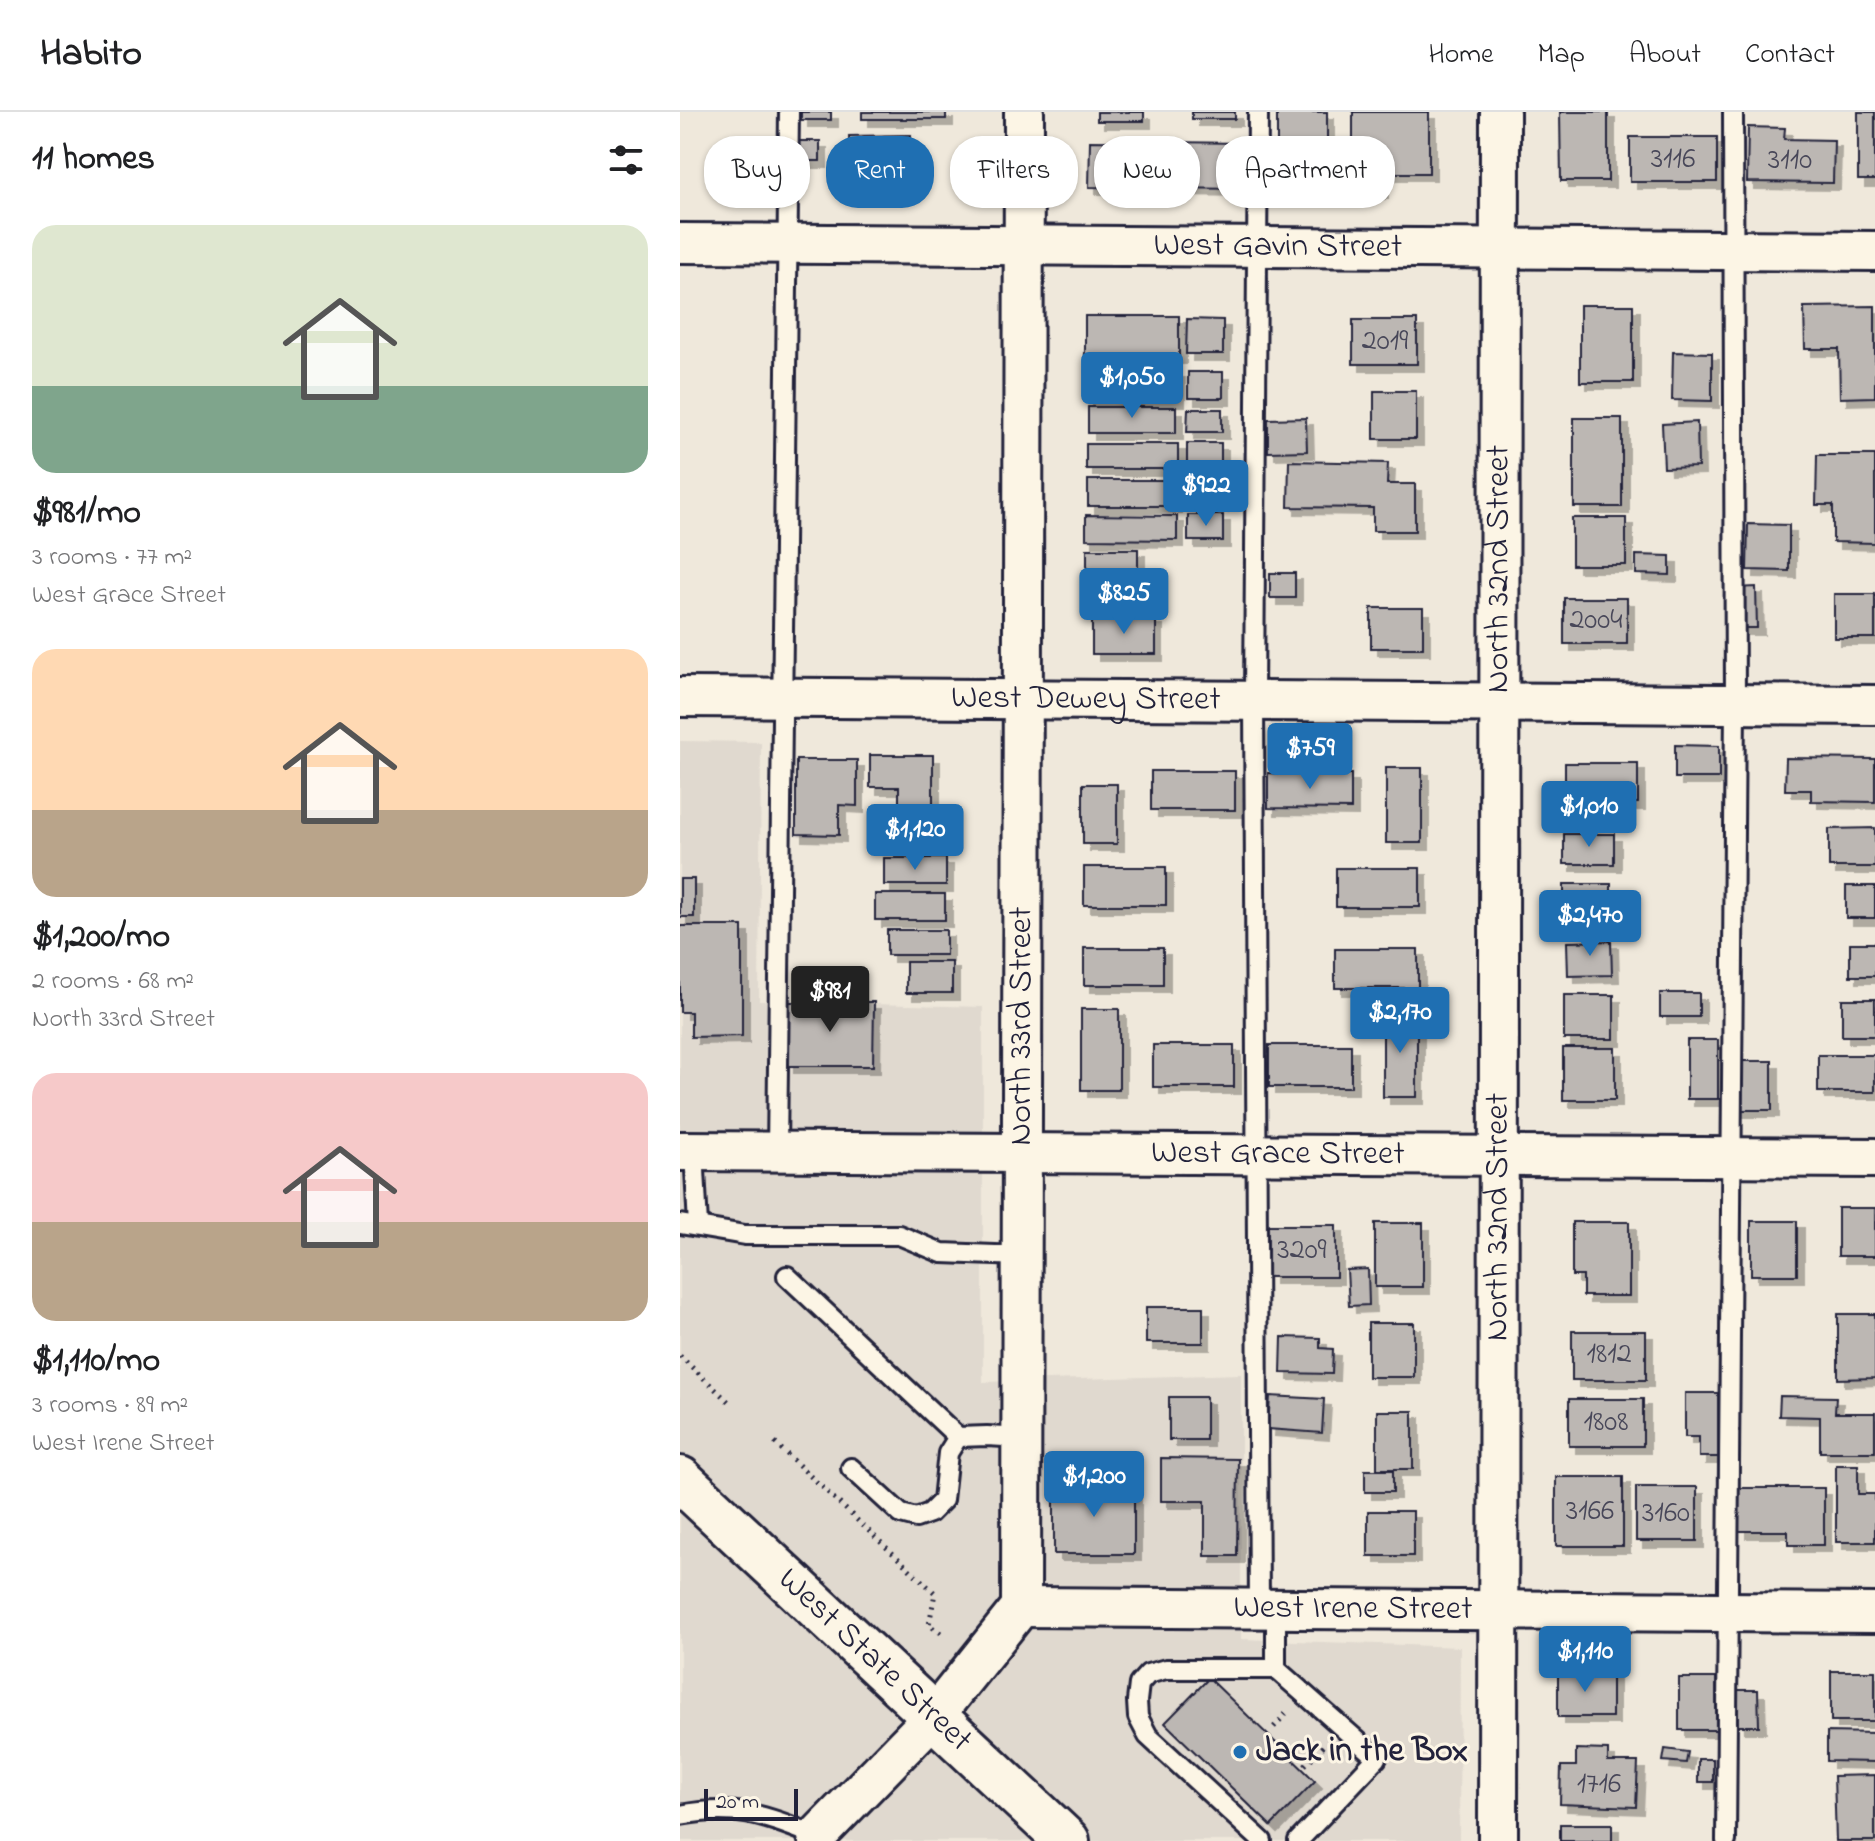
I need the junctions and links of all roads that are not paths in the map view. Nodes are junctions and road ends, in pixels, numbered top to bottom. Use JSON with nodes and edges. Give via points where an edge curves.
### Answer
{"nodes":[{"id":1,"x":789,"y":112,"type":"edge"},
{"id":2,"x":1024,"y":112,"type":"edge"},
{"id":3,"x":1258,"y":112,"type":"edge"},
{"id":4,"x":1500,"y":112,"type":"edge"},
{"id":5,"x":1733,"y":112,"type":"edge"},
{"id":6,"x":680,"y":243,"type":"edge"},
{"id":7,"x":787,"y":244,"type":"junction"},
{"id":8,"x":1023,"y":246,"type":"junction"},
{"id":9,"x":1258,"y":247,"type":"junction"},
{"id":10,"x":1500,"y":249,"type":"junction"},
{"id":11,"x":1733,"y":250,"type":"junction"},
{"id":12,"x":1875,"y":251,"type":"edge"},
{"id":13,"x":680,"y":697,"type":"edge"},
{"id":14,"x":782,"y":698,"type":"junction"},
{"id":15,"x":1023,"y":699,"type":"junction"},
{"id":16,"x":1254,"y":700,"type":"junction"},
{"id":17,"x":1500,"y":702,"type":"junction"},
{"id":18,"x":1735,"y":704,"type":"junction"},
{"id":19,"x":1875,"y":705,"type":"edge"},
{"id":20,"x":687,"y":1151,"type":"edge"},
{"id":21,"x":777,"y":1152,"type":"junction"},
{"id":22,"x":1023,"y":1153,"type":"junction"},
{"id":23,"x":1258,"y":1155,"type":"junction"},
{"id":24,"x":1499,"y":1156,"type":"junction"},
{"id":25,"x":1732,"y":1158,"type":"junction"},
{"id":26,"x":1875,"y":1158,"type":"edge"},
{"id":27,"x":689,"y":1225,"type":"edge"},
{"id":28,"x":1022,"y":1256,"type":"junction"},
{"id":29,"x":787,"y":1276,"type":"dead end"},
{"id":30,"x":958,"y":1437,"type":"junction"},
{"id":31,"x":1022,"y":1438,"type":"junction"},
{"id":32,"x":851,"y":1468,"type":"dead end"},
{"id":33,"x":680,"y":1479,"type":"edge"},
{"id":34,"x":1021,"y":1607,"type":"junction"},
{"id":35,"x":1268,"y":1609,"type":"junction"},
{"id":36,"x":1498,"y":1611,"type":"junction"},
{"id":37,"x":1729,"y":1613,"type":"junction"},
{"id":38,"x":1875,"y":1613,"type":"edge"},
{"id":39,"x":1276,"y":1669,"type":"junction"},
{"id":40,"x":934,"y":1716,"type":"junction"},
{"id":41,"x":680,"y":1815,"type":"edge"},
{"id":42,"x":819,"y":1838,"type":"edge"},
{"id":43,"x":1067,"y":1841,"type":"edge"},
{"id":44,"x":1262,"y":1841,"type":"edge"},
{"id":45,"x":1298,"y":1841,"type":"edge"},
{"id":46,"x":1498,"y":1841,"type":"edge"},
{"id":47,"x":1726,"y":1841,"type":"edge"}],
"edges":[{"from":1,"to":7,"type":"lane"},
{"from":2,"to":8,"type":"street","name":"North 33rd Street"},
{"from":3,"to":9,"type":"lane"},
{"from":4,"to":10,"type":"street","name":"North 32nd Street"},
{"from":5,"to":11,"type":"lane"},
{"from":6,"to":7,"type":"street","name":"West Gavin Street"},
{"from":7,"to":8,"type":"street","name":"West Gavin Street"},
{"from":7,"to":14,"type":"lane"},
{"from":8,"to":9,"type":"street","name":"West Gavin Street"},
{"from":8,"to":15,"type":"street","name":"North 33rd Street"},
{"from":9,"to":10,"type":"street","name":"West Gavin Street"},
{"from":9,"to":16,"type":"lane"},
{"from":10,"to":11,"type":"street","name":"West Gavin Street"},
{"from":10,"to":17,"type":"street","name":"North 32nd Street"},
{"from":11,"to":12,"type":"street","name":"West Gavin Street"},
{"from":11,"to":18,"type":"lane"},
{"from":13,"to":14,"type":"street","name":"West Dewey Street"},
{"from":14,"to":15,"type":"street","name":"West Dewey Street"},
{"from":14,"to":21,"type":"lane"},
{"from":15,"to":16,"type":"street","name":"West Dewey Street"},
{"from":15,"to":22,"type":"street","name":"North 33rd Street"},
{"from":16,"to":17,"type":"street","name":"West Dewey Street"},
{"from":16,"to":23,"type":"lane"},
{"from":17,"to":18,"type":"street","name":"West Dewey Street"},
{"from":17,"to":24,"type":"street","name":"North 32nd Street"},
{"from":18,"to":19,"type":"street","name":"West Dewey Street"},
{"from":18,"to":25,"type":"lane"},
{"from":20,"to":21,"type":"street","name":"West Grace Street"},
{"from":20,"to":27,"type":"lane"},
{"from":21,"to":22,"type":"street","name":"West Grace Street"},
{"from":22,"to":23,"type":"street","name":"West Grace Street"},
{"from":22,"to":28,"type":"street","name":"North 33rd Street"},
{"from":23,"to":24,"type":"street","name":"West Grace Street"},
{"from":23,"to":35,"type":"lane"},
{"from":24,"to":25,"type":"street","name":"West Grace Street"},
{"from":24,"to":36,"type":"street","name":"North 32nd Street"},
{"from":25,"to":26,"type":"street","name":"West Grace Street"},
{"from":25,"to":37,"type":"lane"},
{"from":27,"to":28,"type":"lane","via":[[745,1235],[899,1235],[942,1253]]},
{"from":28,"to":31,"type":"street","name":"North 33rd Street"},
{"from":29,"to":30,"type":"lane"},
{"from":30,"to":31,"type":"lane"},
{"from":30,"to":32,"type":"lane","via":[[948,1453],[943,1500],[916,1518],[901,1514]]},
{"from":31,"to":34,"type":"street","name":"North 33rd Street"},
{"from":33,"to":40,"type":"main road","name":"West State Street"},
{"from":34,"to":35,"type":"street","name":"West Irene Street"},
{"from":34,"to":40,"type":"street"},
{"from":35,"to":36,"type":"street","name":"West Irene Street"},
{"from":35,"to":39,"type":"lane"},
{"from":36,"to":37,"type":"street","name":"West Irene Street"},
{"from":36,"to":46,"type":"street","name":"North 32nd Street"},
{"from":37,"to":38,"type":"street","name":"West Irene Street"},
{"from":37,"to":47,"type":"lane"},
{"from":39,"to":44,"type":"lane","via":[[1166,1669],[1148,1674],[1139,1684],[1137,1701],[1148,1736]]},
{"from":39,"to":45,"type":"lane","via":[[1377,1758]]},
{"from":40,"to":42,"type":"street"},
{"from":40,"to":43,"type":"main road","name":"West State Street"},
{"from":41,"to":42,"type":"lane","via":[[739,1811]]}]}
